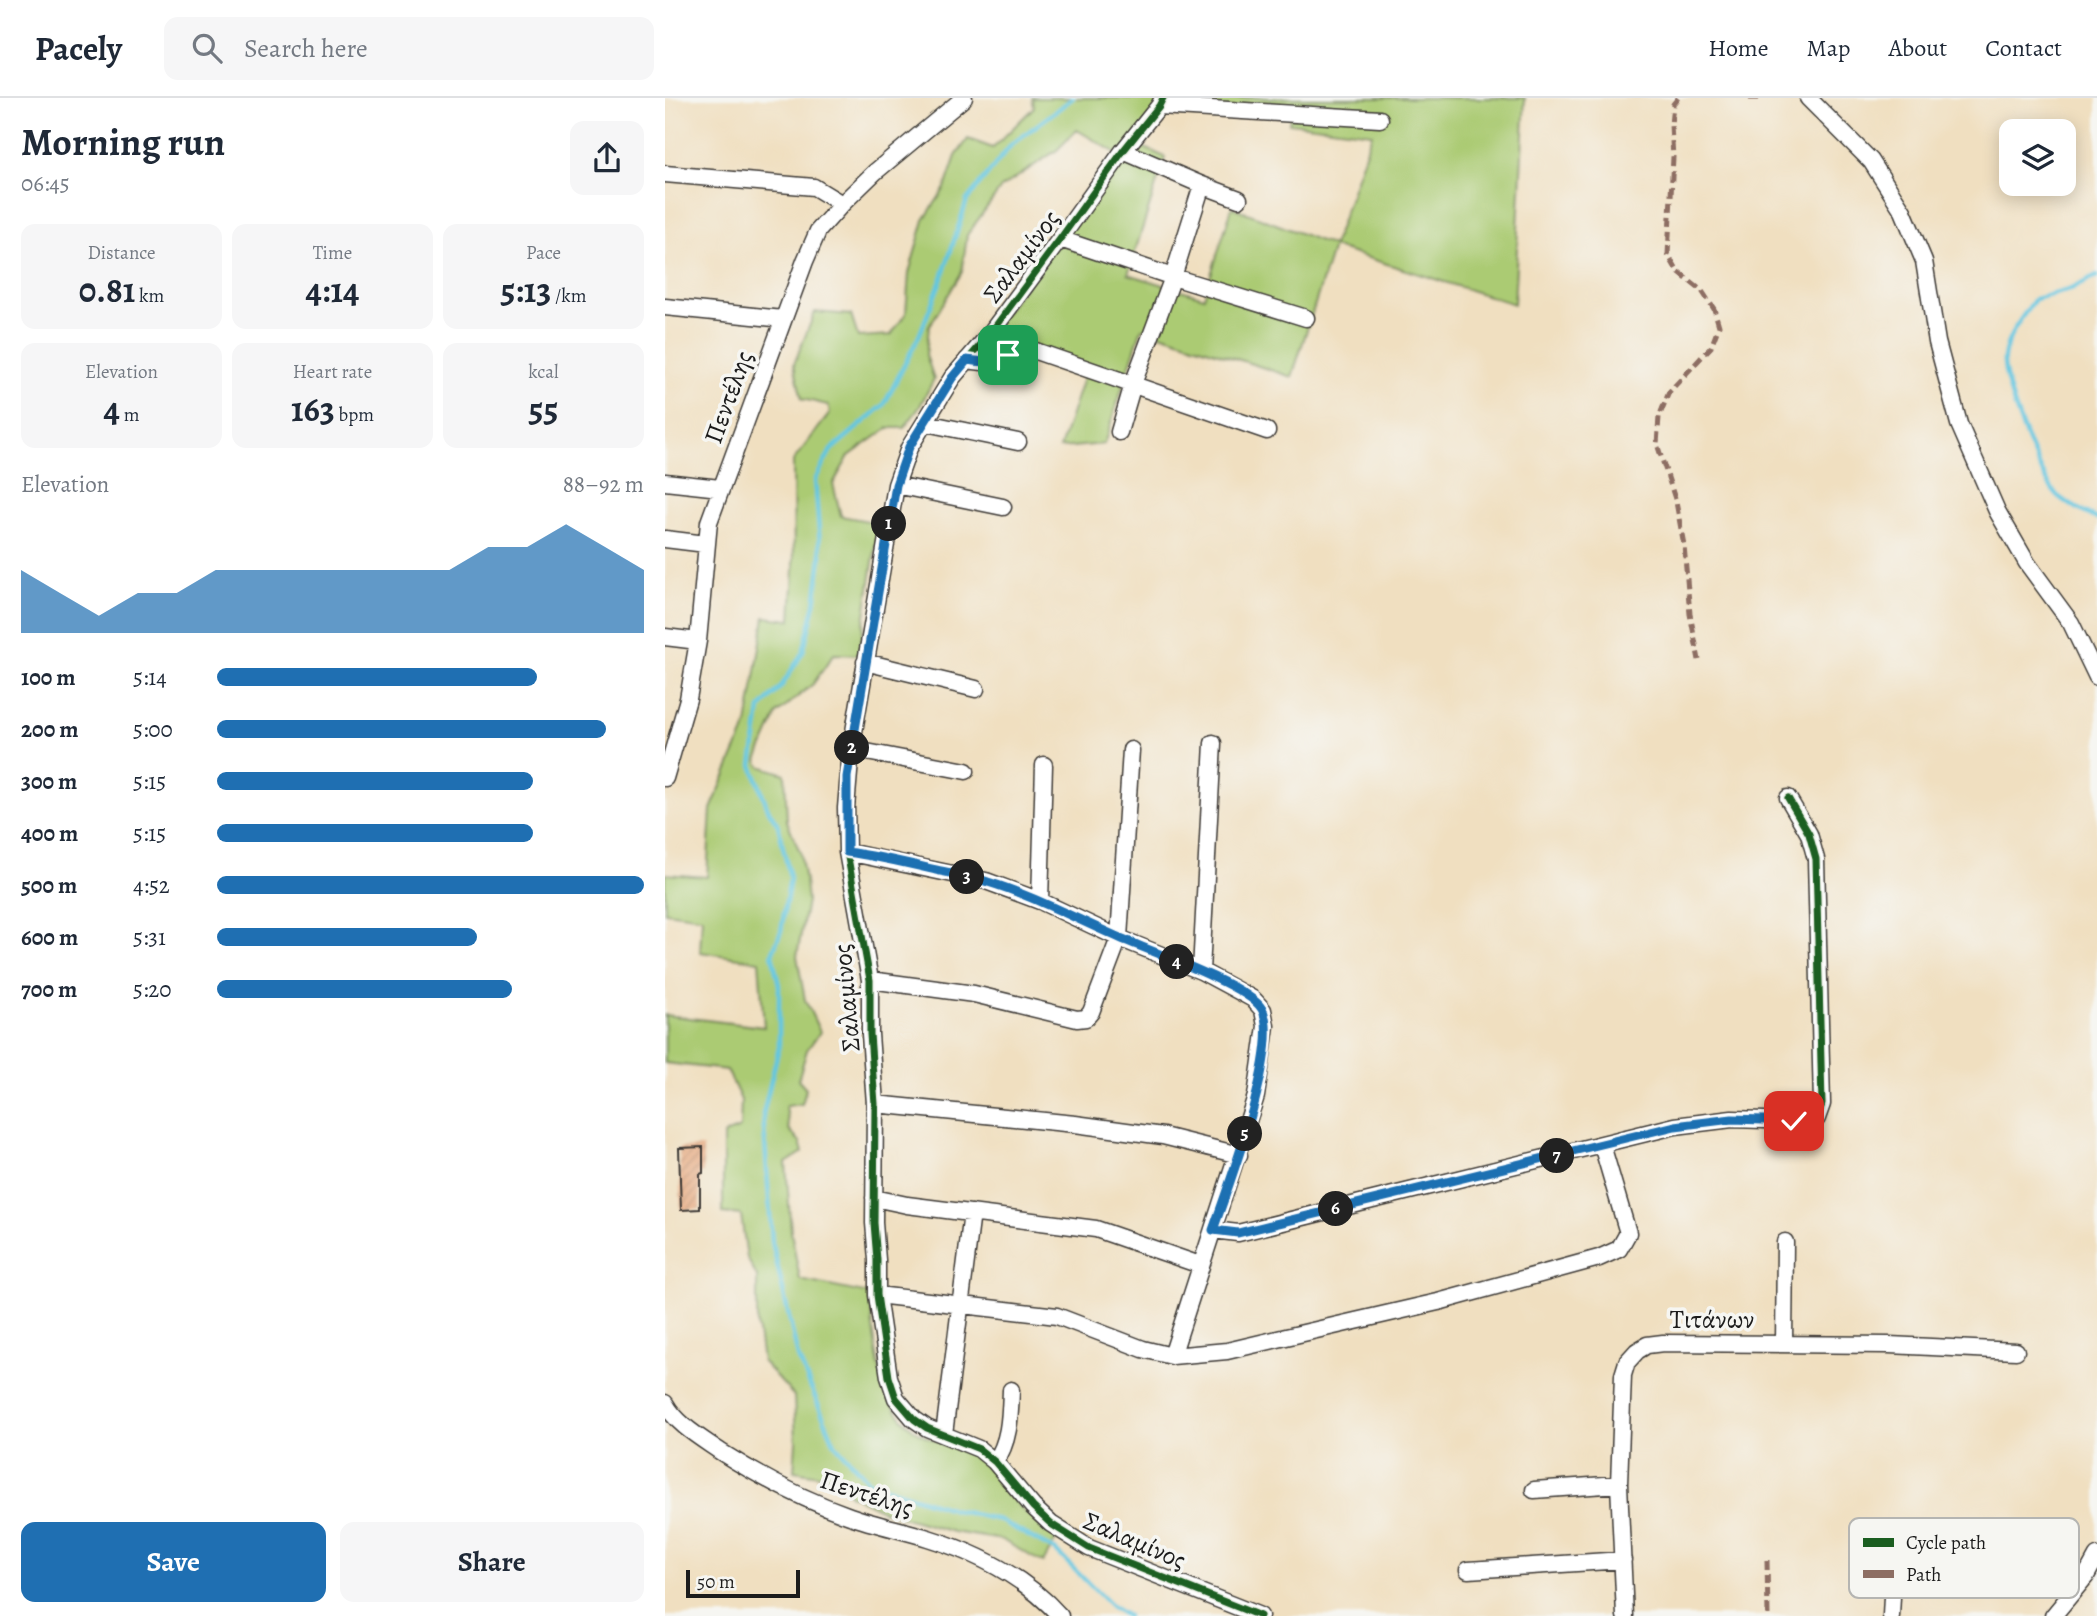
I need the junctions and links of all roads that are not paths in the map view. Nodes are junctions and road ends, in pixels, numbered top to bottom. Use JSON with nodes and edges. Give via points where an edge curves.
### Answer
{"nodes":[{"id":1,"x":964,"y":98,"type":"edge"},
{"id":2,"x":1808,"y":98,"type":"edge"},
{"id":3,"x":1161,"y":102,"type":"edge"},
{"id":4,"x":1380,"y":119,"type":"dead end"},
{"id":5,"x":1123,"y":151,"type":"junction"},
{"id":6,"x":665,"y":174,"type":"edge"},
{"id":7,"x":1202,"y":185,"type":"junction"},
{"id":8,"x":1239,"y":199,"type":"dead end"},
{"id":9,"x":842,"y":204,"type":"junction"},
{"id":10,"x":1060,"y":239,"type":"junction"},
{"id":11,"x":1173,"y":278,"type":"junction"},
{"id":12,"x":665,"y":307,"type":"edge"},
{"id":13,"x":1306,"y":318,"type":"dead end"},
{"id":14,"x":783,"y":319,"type":"junction"},
{"id":15,"x":989,"y":335,"type":"junction"},
{"id":16,"x":1014,"y":343,"type":"junction"},
{"id":17,"x":967,"y":360,"type":"junction"},
{"id":18,"x":1133,"y":384,"type":"junction"},
{"id":19,"x":926,"y":423,"type":"junction"},
{"id":20,"x":1267,"y":431,"type":"dead end"},
{"id":21,"x":1119,"y":432,"type":"dead end"},
{"id":22,"x":1018,"y":442,"type":"dead end"},
{"id":23,"x":665,"y":482,"type":"edge"},
{"id":24,"x":896,"y":485,"type":"junction"},
{"id":25,"x":720,"y":488,"type":"junction"},
{"id":26,"x":1003,"y":507,"type":"dead end"},
{"id":27,"x":665,"y":539,"type":"edge"},
{"id":28,"x":706,"y":544,"type":"junction"},
{"id":29,"x":665,"y":637,"type":"edge"},
{"id":30,"x":698,"y":641,"type":"junction"},
{"id":31,"x":865,"y":662,"type":"junction"},
{"id":32,"x":2097,"y":677,"type":"edge"},
{"id":33,"x":976,"y":689,"type":"dead end"},
{"id":34,"x":1213,"y":743,"type":"dead end"},
{"id":35,"x":852,"y":749,"type":"junction"},
{"id":36,"x":1131,"y":750,"type":"dead end"},
{"id":37,"x":1044,"y":765,"type":"dead end"},
{"id":38,"x":967,"y":771,"type":"dead end"},
{"id":39,"x":665,"y":778,"type":"edge"},
{"id":40,"x":1788,"y":797,"type":"dead end"},
{"id":41,"x":847,"y":852,"type":"junction"},
{"id":42,"x":1040,"y":901,"type":"junction"},
{"id":43,"x":1119,"y":938,"type":"junction"},
{"id":44,"x":1201,"y":971,"type":"junction"},
{"id":45,"x":870,"y":980,"type":"junction"},
{"id":46,"x":875,"y":1104,"type":"junction"},
{"id":47,"x":1602,"y":1145,"type":"junction"},
{"id":48,"x":1239,"y":1155,"type":"junction"},
{"id":49,"x":874,"y":1198,"type":"junction"},
{"id":50,"x":972,"y":1213,"type":"junction"},
{"id":51,"x":1213,"y":1230,"type":"junction"},
{"id":52,"x":1785,"y":1242,"type":"dead end"},
{"id":53,"x":1200,"y":1265,"type":"junction"},
{"id":54,"x":877,"y":1295,"type":"junction"},
{"id":55,"x":960,"y":1304,"type":"junction"},
{"id":56,"x":1784,"y":1344,"type":"junction"},
{"id":57,"x":2016,"y":1351,"type":"dead end"},
{"id":58,"x":1172,"y":1356,"type":"junction"},
{"id":59,"x":1011,"y":1390,"type":"dead end"},
{"id":60,"x":665,"y":1403,"type":"edge"},
{"id":61,"x":944,"y":1434,"type":"junction"},
{"id":62,"x":995,"y":1462,"type":"junction"},
{"id":63,"x":1619,"y":1484,"type":"junction"},
{"id":64,"x":1534,"y":1490,"type":"dead end"},
{"id":65,"x":2097,"y":1556,"type":"edge"},
{"id":66,"x":1623,"y":1560,"type":"junction"},
{"id":67,"x":1468,"y":1570,"type":"dead end"},
{"id":68,"x":2097,"y":1582,"type":"edge"},
{"id":69,"x":2079,"y":1584,"type":"joint"},
{"id":70,"x":1892,"y":1598,"type":"edge"},
{"id":71,"x":2068,"y":1598,"type":"edge"},
{"id":72,"x":1060,"y":1616,"type":"edge"},
{"id":73,"x":1260,"y":1616,"type":"edge"},
{"id":74,"x":1625,"y":1616,"type":"edge"},
{"id":75,"x":1891,"y":1616,"type":"edge"},
{"id":76,"x":2053,"y":1616,"type":"edge"}],
"edges":[{"from":1,"to":9,"type":"street","name":"Πεντέλης"},
{"from":2,"to":32,"type":"street","via":[[1871,161],[1903,211],[1924,261],[1937,342],[1959,424],[1997,511],[2027,563],[2071,623]]},
{"from":3,"to":4,"type":"street"},
{"from":3,"to":5,"type":"street","name":"Σαλαμίνος"},
{"from":5,"to":7,"type":"street"},
{"from":5,"to":10,"type":"street","name":"Σαλαμίνος"},
{"from":6,"to":9,"type":"street","via":[[814,187]]},
{"from":7,"to":8,"type":"street"},
{"from":7,"to":11,"type":"street"},
{"from":9,"to":14,"type":"street","name":"Πεντέλης","via":[[818,231]]},
{"from":10,"to":11,"type":"street"},
{"from":10,"to":15,"type":"street","name":"Σαλαμίνος"},
{"from":11,"to":13,"type":"street"},
{"from":11,"to":18,"type":"street"},
{"from":12,"to":14,"type":"street"},
{"from":14,"to":25,"type":"street","name":"Πεντέλης"},
{"from":15,"to":16,"type":"street"},
{"from":15,"to":17,"type":"street","name":"Σαλαμίνος"},
{"from":16,"to":17,"type":"street","via":[[1000,361]]},
{"from":16,"to":18,"type":"street"},
{"from":17,"to":19,"type":"street","name":"Σαλαμίνος"},
{"from":18,"to":20,"type":"street"},
{"from":18,"to":21,"type":"street"},
{"from":19,"to":22,"type":"street"},
{"from":19,"to":24,"type":"street","name":"Σαλαμίνος","via":[[909,447]]},
{"from":23,"to":25,"type":"street"},
{"from":24,"to":26,"type":"street"},
{"from":24,"to":31,"type":"street","name":"Σαλαμίνος"},
{"from":25,"to":28,"type":"street","name":"Πεντέλης"},
{"from":27,"to":28,"type":"street"},
{"from":28,"to":30,"type":"street","name":"Πεντέλης"},
{"from":29,"to":30,"type":"street"},
{"from":30,"to":39,"type":"street","name":"Πεντέλης","via":[[688,699]]},
{"from":31,"to":33,"type":"street"},
{"from":31,"to":35,"type":"street","name":"Σαλαμίνος"},
{"from":34,"to":44,"type":"street"},
{"from":35,"to":38,"type":"street"},
{"from":35,"to":41,"type":"street","name":"Σαλαμίνος"},
{"from":36,"to":43,"type":"street"},
{"from":37,"to":42,"type":"street"},
{"from":40,"to":47,"type":"street","via":[[1809,834],[1816,859],[1822,1104],[1817,1118],[1703,1121]]},
{"from":41,"to":42,"type":"street","via":[[986,881]]},
{"from":41,"to":45,"type":"street","name":"Σαλαμίνος"},
{"from":42,"to":43,"type":"street"},
{"from":43,"to":44,"type":"street"},
{"from":43,"to":45,"type":"street","via":[[1086,1018],[974,994]]},
{"from":44,"to":48,"type":"street","via":[[1253,999],[1263,1010],[1260,1076]]},
{"from":45,"to":46,"type":"street","name":"Σαλαμίνος"},
{"from":46,"to":48,"type":"street","via":[[1101,1127],[1163,1136]]},
{"from":46,"to":49,"type":"street","name":"Σαλαμίνος"},
{"from":47,"to":51,"type":"street","via":[[1238,1233]]},
{"from":47,"to":58,"type":"street","via":[[1627,1233],[1619,1249],[1438,1302],[1227,1351]]},
{"from":48,"to":51,"type":"street"},
{"from":49,"to":50,"type":"street"},
{"from":49,"to":54,"type":"street","name":"Σαλαμίνος"},
{"from":50,"to":53,"type":"street","via":[[1097,1229]]},
{"from":50,"to":55,"type":"street"},
{"from":51,"to":53,"type":"street"},
{"from":52,"to":56,"type":"street"},
{"from":53,"to":58,"type":"street"},
{"from":54,"to":55,"type":"street"},
{"from":54,"to":61,"type":"street","name":"Σαλαμίνος","via":[[896,1398],[914,1419]]},
{"from":55,"to":58,"type":"street","via":[[1057,1316]]},
{"from":55,"to":61,"type":"street"},
{"from":56,"to":57,"type":"street","name":"Τιτάνων"},
{"from":56,"to":63,"type":"street","name":"Τιτάνων","via":[[1654,1343],[1637,1351],[1623,1375]]},
{"from":59,"to":62,"type":"street","via":[[1006,1442]]},
{"from":60,"to":72,"type":"street","name":"Πεντέλης","via":[[691,1432],[757,1475],[833,1510],[970,1553],[1008,1572]]},
{"from":61,"to":62,"type":"street","name":"Σαλαμίνος","via":[[979,1449]]},
{"from":62,"to":73,"type":"street","name":"Σαλαμίνος","via":[[1033,1507],[1070,1537]]},
{"from":63,"to":64,"type":"street"},
{"from":63,"to":66,"type":"street","name":"Τιτάνων"},
{"from":65,"to":69,"type":"street"},
{"from":66,"to":67,"type":"street"},
{"from":66,"to":74,"type":"street","name":"Τιτάνων"},
{"from":68,"to":69,"type":"street"},
{"from":70,"to":75,"type":"street"},
{"from":71,"to":76,"type":"street"}]}
